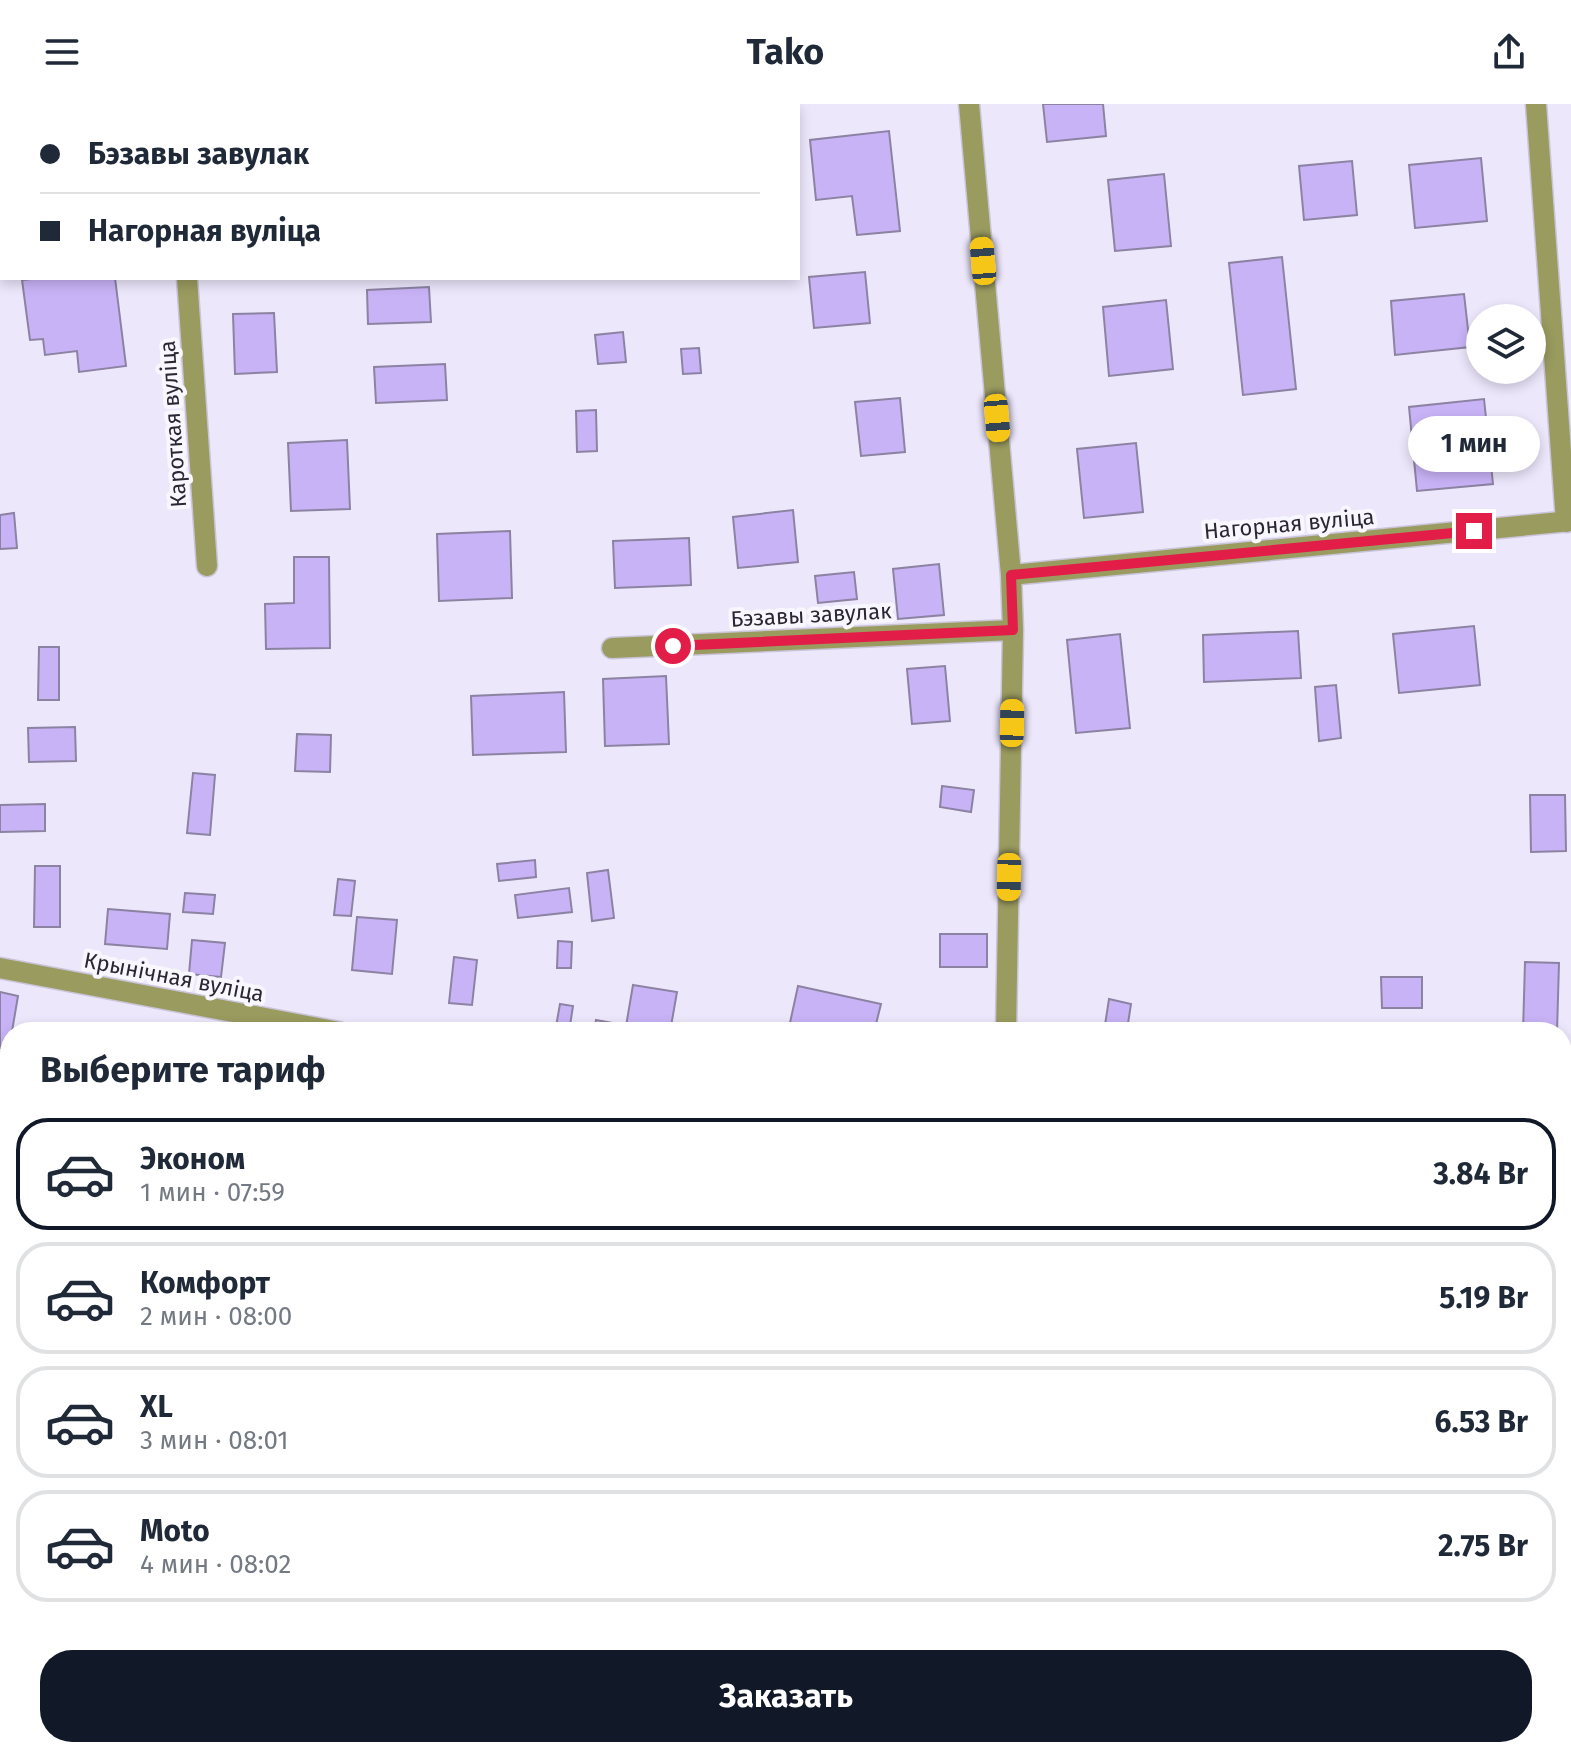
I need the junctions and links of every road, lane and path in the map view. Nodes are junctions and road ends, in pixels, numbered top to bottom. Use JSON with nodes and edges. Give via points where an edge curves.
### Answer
{"nodes":[{"id":1,"x":969,"y":104,"type":"edge"},
{"id":2,"x":1536,"y":104,"type":"edge"},
{"id":3,"x":187,"y":280,"type":"edge"},
{"id":4,"x":1568,"y":521,"type":"edge"},
{"id":5,"x":207,"y":566,"type":"dead end"},
{"id":6,"x":1011,"y":575,"type":"junction"},
{"id":7,"x":1013,"y":630,"type":"junction"},
{"id":8,"x":612,"y":648,"type":"dead end"},
{"id":9,"x":0,"y":968,"type":"edge"},
{"id":10,"x":286,"y":1022,"type":"edge"},
{"id":11,"x":1006,"y":1022,"type":"edge"}],
"edges":[{"from":1,"to":6,"type":"street"},
{"from":2,"to":4,"type":"street"},
{"from":3,"to":5,"type":"street","name":"Кароткая вуліца"},
{"from":4,"to":6,"type":"street","name":"Нагорная вуліца"},
{"from":6,"to":7,"type":"street"},
{"from":7,"to":8,"type":"street","name":"Бэзавы завулак"},
{"from":7,"to":11,"type":"street"},
{"from":9,"to":10,"type":"street","name":"Крынічная вуліца"}]}
